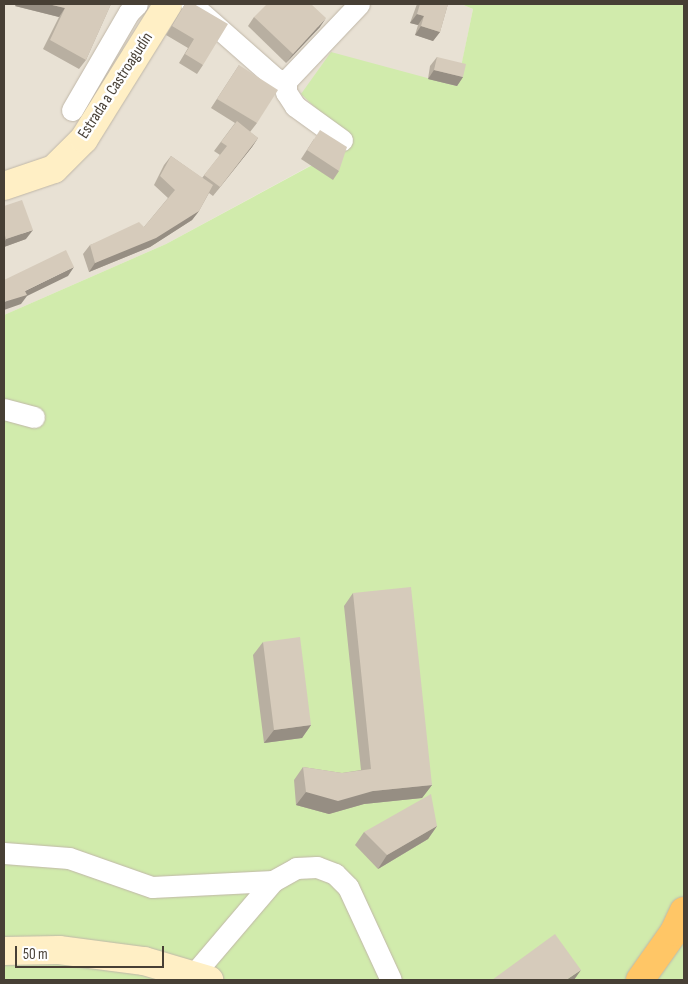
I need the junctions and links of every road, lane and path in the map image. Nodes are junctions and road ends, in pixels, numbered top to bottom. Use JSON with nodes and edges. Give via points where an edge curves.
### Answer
{"nodes":[{"id":1,"x":137,"y":4,"type":"edge"},
{"id":2,"x":145,"y":4,"type":"edge"},
{"id":3,"x":168,"y":4,"type":"edge"},
{"id":4,"x":192,"y":4,"type":"edge"},
{"id":5,"x":359,"y":4,"type":"edge"},
{"id":6,"x":129,"y":68,"type":"junction"},
{"id":7,"x":286,"y":81,"type":"junction"},
{"id":8,"x":72,"y":110,"type":"dead end"},
{"id":9,"x":342,"y":140,"type":"dead end"},
{"id":10,"x":4,"y":186,"type":"edge"},
{"id":11,"x":4,"y":410,"type":"edge"},
{"id":12,"x":34,"y":417,"type":"dead end"},
{"id":13,"x":4,"y":853,"type":"edge"},
{"id":14,"x":273,"y":881,"type":"junction"},
{"id":15,"x":684,"y":910,"type":"edge"},
{"id":16,"x":4,"y":951,"type":"edge"},
{"id":17,"x":201,"y":978,"type":"edge"},
{"id":18,"x":391,"y":980,"type":"edge"},
{"id":19,"x":640,"y":980,"type":"edge"}],
"edges":[{"from":1,"to":8,"type":"street","via":[[129,12]]},
{"from":2,"to":6,"type":"street"},
{"from":3,"to":6,"type":"street","name":"Estrada a Castroagudín"},
{"from":4,"to":7,"type":"street","via":[[276,79]]},
{"from":5,"to":7,"type":"street"},
{"from":6,"to":10,"type":"street","name":"Estrada a Castroagudín","via":[[84,140],[54,169]]},
{"from":7,"to":9,"type":"street","via":[[286,92],[295,106]]},
{"from":11,"to":12,"type":"street"},
{"from":13,"to":14,"type":"street","via":[[69,858],[152,887]]},
{"from":14,"to":17,"type":"street"},
{"from":14,"to":18,"type":"street","via":[[296,868],[317,867],[335,874],[348,888]]},
{"from":15,"to":19,"type":"highway","via":[[674,932]]},
{"from":16,"to":17,"type":"street","via":[[58,950],[144,961]]}]}
